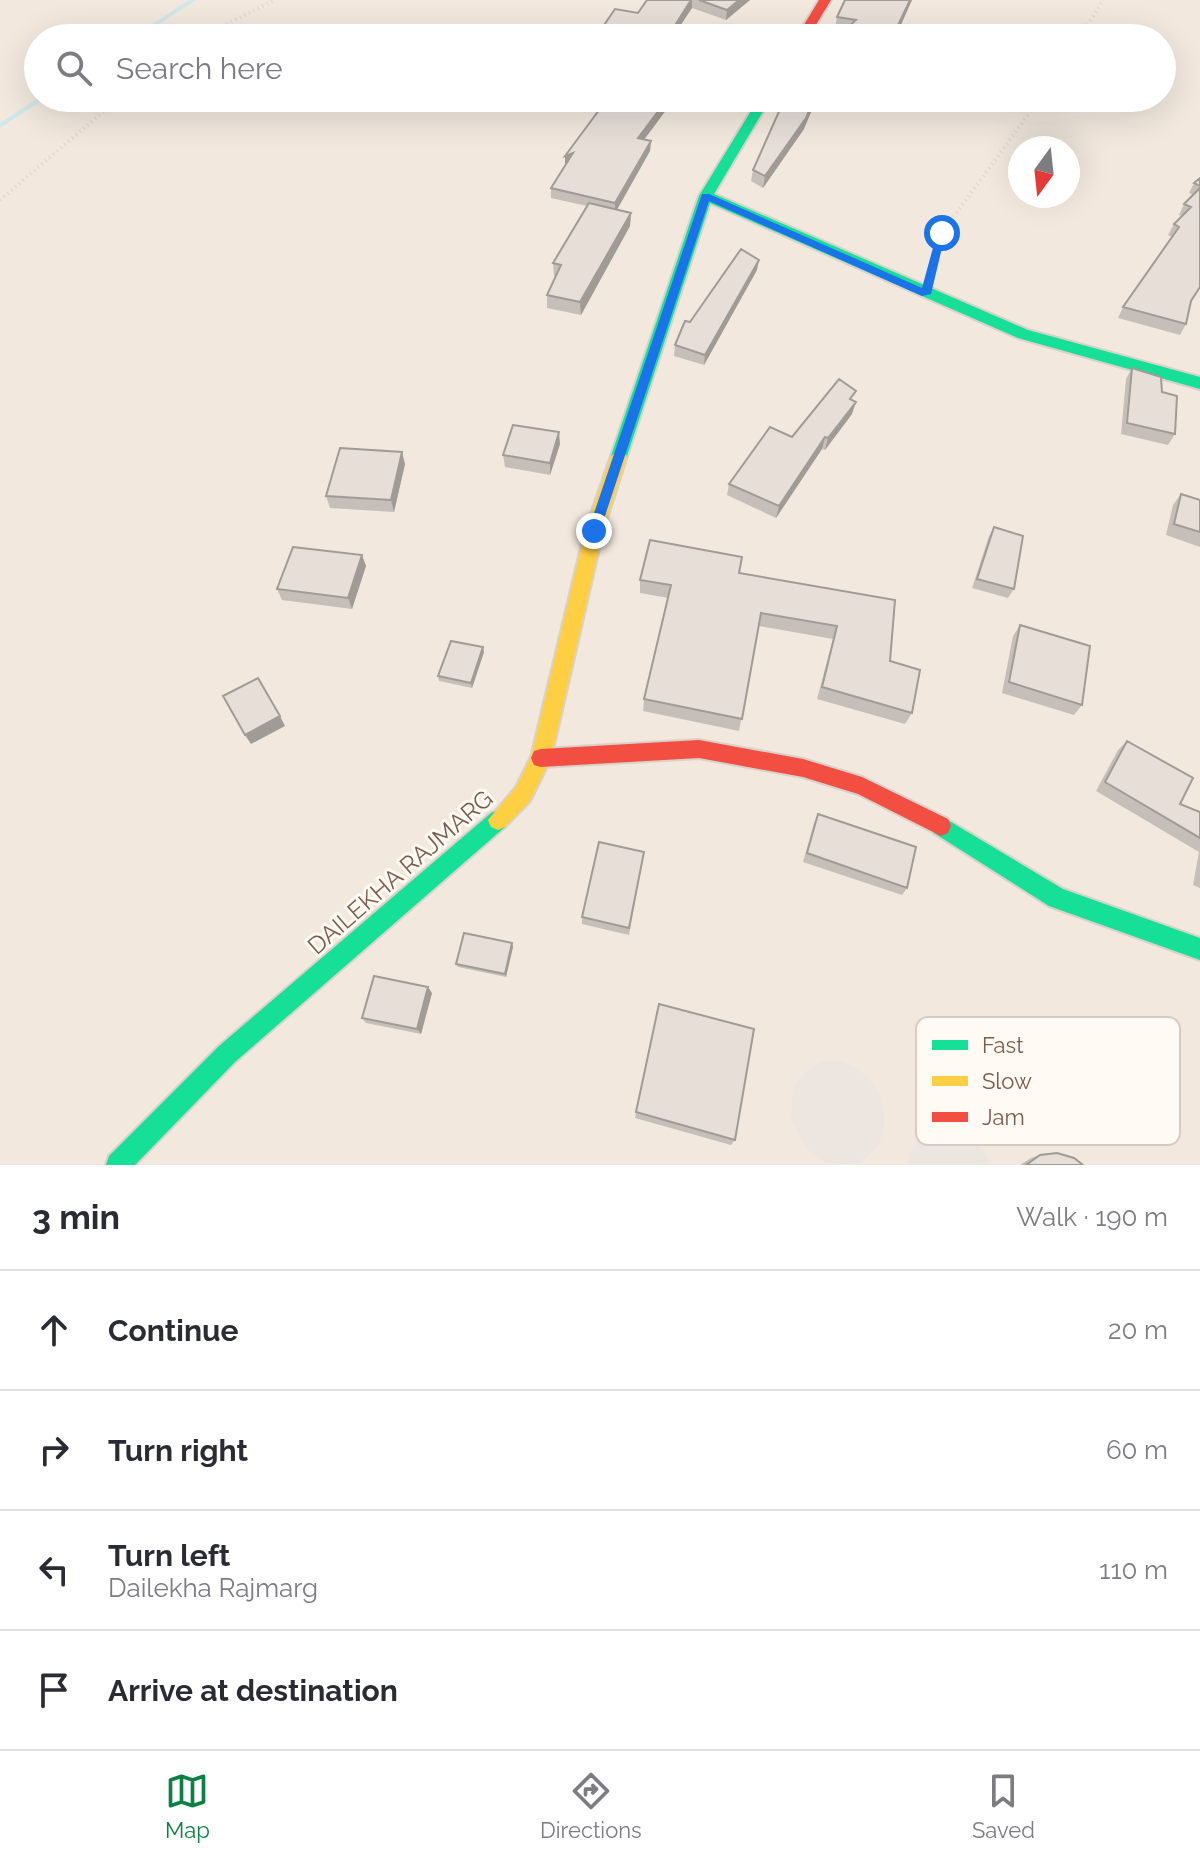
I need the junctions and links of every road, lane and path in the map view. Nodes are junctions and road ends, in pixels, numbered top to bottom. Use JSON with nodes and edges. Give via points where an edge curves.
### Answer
{"nodes":[{"id":1,"x":274,"y":0,"type":"edge"},
{"id":2,"x":825,"y":0,"type":"edge"},
{"id":3,"x":1103,"y":0,"type":"edge"},
{"id":4,"x":227,"y":24,"type":"edge"},
{"id":5,"x":810,"y":24,"type":"edge"},
{"id":6,"x":1088,"y":24,"type":"edge"},
{"id":7,"x":103,"y":112,"type":"edge"},
{"id":8,"x":757,"y":112,"type":"edge"},
{"id":9,"x":1030,"y":112,"type":"edge"},
{"id":10,"x":706,"y":196,"type":"junction"},
{"id":11,"x":0,"y":200,"type":"edge"},
{"id":12,"x":926,"y":294,"type":"junction"},
{"id":13,"x":1200,"y":383,"type":"edge"},
{"id":14,"x":541,"y":758,"type":"junction"},
{"id":15,"x":1200,"y":949,"type":"edge"},
{"id":16,"x":118,"y":1165,"type":"edge"}],
"edges":[{"from":1,"to":4,"type":"path"},
{"from":2,"to":5,"type":"main road"},
{"from":3,"to":6,"type":"path"},
{"from":7,"to":11,"type":"path"},
{"from":8,"to":10,"type":"main road","name":"DAILEKHA RAJMARG"},
{"from":9,"to":12,"type":"path","via":[[942,233]]},
{"from":10,"to":12,"type":"main road"},
{"from":10,"to":14,"type":"main road","name":"DAILEKHA RAJMARG","via":[[594,531]]},
{"from":12,"to":13,"type":"main road","via":[[1023,334]]},
{"from":14,"to":15,"type":"main road","via":[[699,749],[803,768],[862,786],[937,823],[1057,898]]},
{"from":14,"to":16,"type":"main road","name":"DAILEKHA RAJMARG","via":[[523,794],[482,836],[227,1054]]}]}
